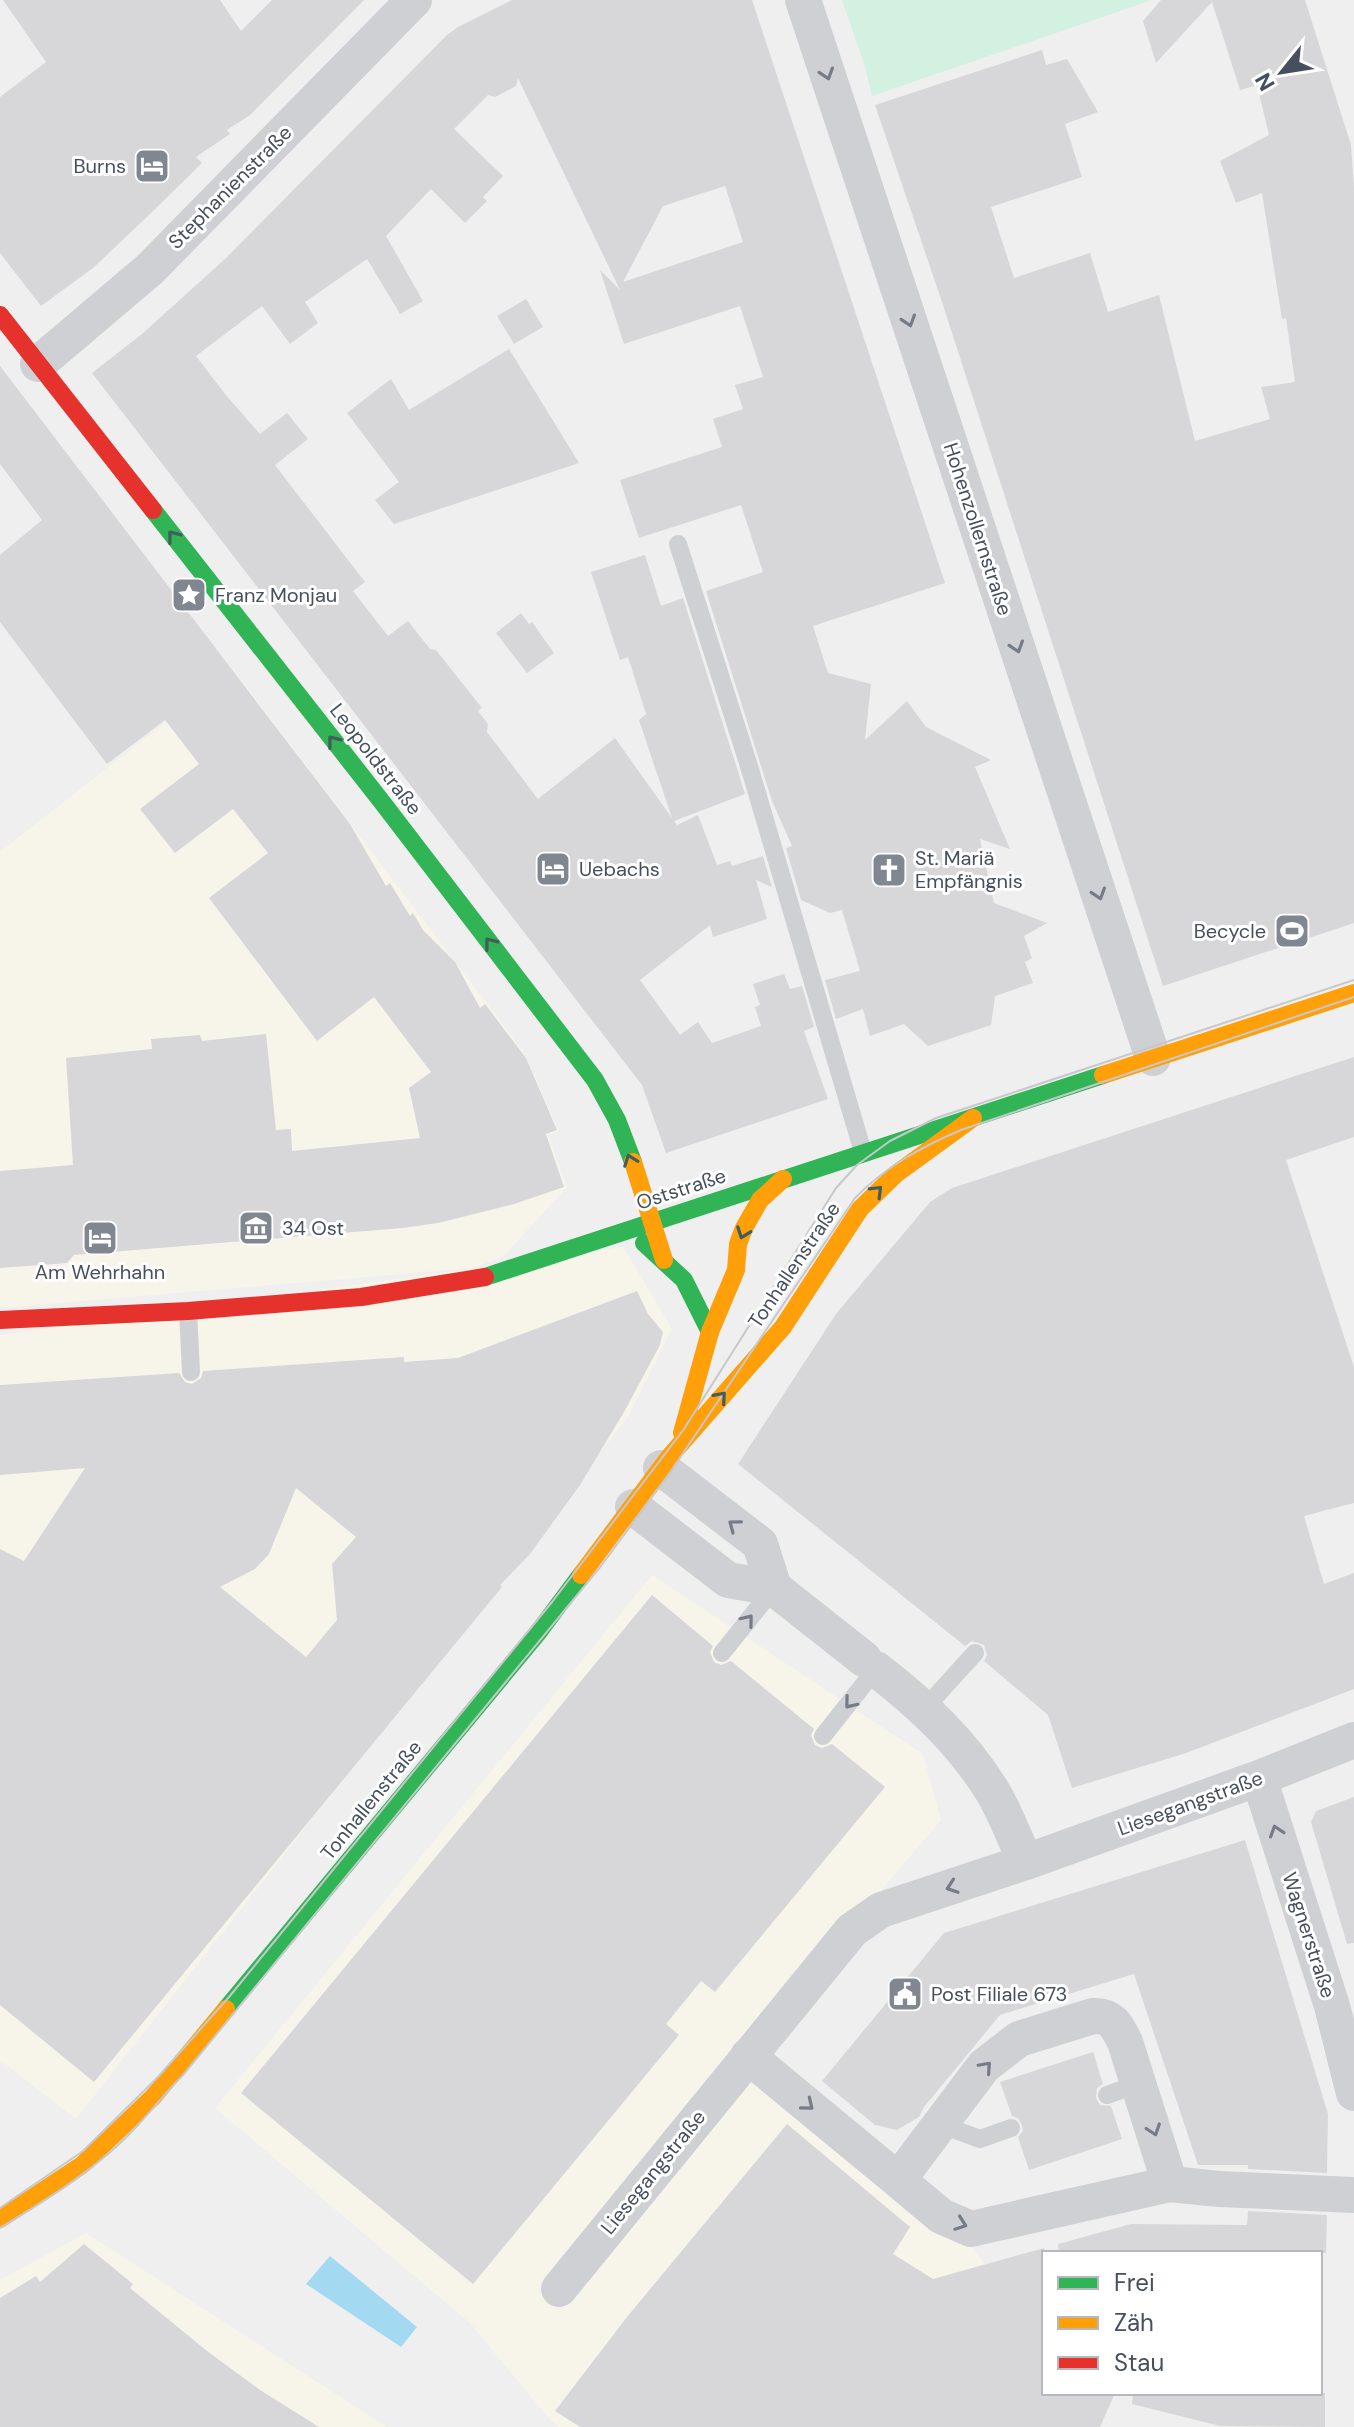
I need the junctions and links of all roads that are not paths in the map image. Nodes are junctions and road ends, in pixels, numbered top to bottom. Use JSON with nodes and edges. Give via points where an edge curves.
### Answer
{"nodes":[{"id":1,"x":414,"y":0,"type":"edge"},
{"id":2,"x":803,"y":0,"type":"edge"},
{"id":3,"x":0,"y":315,"type":"edge"},
{"id":4,"x":38,"y":364,"type":"junction"},
{"id":5,"x":678,"y":544,"type":"dead end"},
{"id":6,"x":1354,"y":993,"type":"edge"},
{"id":7,"x":1153,"y":1058,"type":"junction"},
{"id":8,"x":973,"y":1118,"type":"junction"},
{"id":9,"x":863,"y":1152,"type":"junction"},
{"id":10,"x":791,"y":1175,"type":"junction"},
{"id":11,"x":651,"y":1221,"type":"junction"},
{"id":12,"x":627,"y":1230,"type":"junction"},
{"id":13,"x":664,"y":1260,"type":"junction"},
{"id":14,"x":188,"y":1311,"type":"junction"},
{"id":15,"x":0,"y":1320,"type":"edge"},
{"id":16,"x":710,"y":1332,"type":"junction"},
{"id":17,"x":191,"y":1372,"type":"dead end"},
{"id":18,"x":665,"y":1462,"type":"junction"},
{"id":19,"x":633,"y":1507,"type":"junction"},
{"id":20,"x":774,"y":1588,"type":"junction"},
{"id":21,"x":722,"y":1653,"type":"dead end"},
{"id":22,"x":975,"y":1653,"type":"dead end"},
{"id":23,"x":870,"y":1664,"type":"junction"},
{"id":24,"x":925,"y":1708,"type":"junction"},
{"id":25,"x":823,"y":1736,"type":"dead end"},
{"id":26,"x":1354,"y":1740,"type":"edge"},
{"id":27,"x":1259,"y":1778,"type":"junction"},
{"id":28,"x":1026,"y":1862,"type":"junction"},
{"id":29,"x":748,"y":2056,"type":"junction"},
{"id":30,"x":1354,"y":2093,"type":"edge"},
{"id":31,"x":942,"y":2125,"type":"junction"},
{"id":32,"x":1011,"y":2128,"type":"dead end"},
{"id":33,"x":898,"y":2180,"type":"junction"},
{"id":34,"x":1170,"y":2184,"type":"junction"},
{"id":35,"x":1354,"y":2195,"type":"edge"},
{"id":36,"x":0,"y":2219,"type":"edge"},
{"id":37,"x":559,"y":2289,"type":"dead end"}],
"edges":[{"from":1,"to":4,"type":"street","name":"Stephanienstraße","via":[[150,269]]},
{"from":2,"to":7,"type":"street","name":"Hohenzollernstraße","one_way":true},
{"from":3,"to":4,"type":"main road","name":"Leopoldstraße"},
{"from":11,"to":4,"type":"main road","name":"Leopoldstraße","one_way":true,"via":[[612,1111],[595,1080]]},
{"from":5,"to":9,"type":"lane"},
{"from":6,"to":7,"type":"main road","name":"Oststraße"},
{"from":7,"to":8,"type":"main road","name":"Oststraße"},
{"from":8,"to":9,"type":"main road","name":"Oststraße"},
{"from":18,"to":8,"type":"main road","name":"Tonhallenstraße","one_way":true,"via":[[783,1327],[860,1209],[896,1174]]},
{"from":9,"to":10,"type":"main road","name":"Oststraße"},
{"from":10,"to":11,"type":"main road","name":"Oststraße"},
{"from":10,"to":16,"type":"main road","name":"Tonhallenstraße","one_way":true,"via":[[766,1193],[749,1218],[738,1244],[736,1270]]},
{"from":11,"to":12,"type":"main road","name":"Oststraße"},
{"from":11,"to":13,"type":"main road","name":"Leopoldstraße"},
{"from":12,"to":13,"type":"main road"},
{"from":12,"to":14,"type":"main road","name":"Oststraße","via":[[481,1278],[361,1297]]},
{"from":13,"to":16,"type":"main road","via":[[688,1287]]},
{"from":14,"to":15,"type":"main road","name":"Oststraße"},
{"from":14,"to":17,"type":"lane"},
{"from":16,"to":18,"type":"main road","name":"Tonhallenstraße","via":[[684,1429]]},
{"from":18,"to":19,"type":"main road","name":"Tonhallenstraße"},
{"from":20,"to":18,"type":"street","one_way":true,"via":[[760,1544]]},
{"from":19,"to":20,"type":"street","via":[[728,1580]]},
{"from":19,"to":36,"type":"main road","name":"Tonhallenstraße","via":[[537,1634],[176,2070],[90,2157]]},
{"from":21,"to":20,"type":"lane","one_way":true},
{"from":20,"to":23,"type":"street"},
{"from":22,"to":24,"type":"lane"},
{"from":23,"to":24,"type":"street"},
{"from":23,"to":25,"type":"lane","one_way":true},
{"from":24,"to":28,"type":"street","via":[[992,1790]]},
{"from":26,"to":27,"type":"street","name":"Liesegangstraße"},
{"from":27,"to":28,"type":"street","name":"Liesegangstraße"},
{"from":30,"to":27,"type":"street","name":"Wagnerstraße","one_way":true,"via":[[1332,2006]]},
{"from":28,"to":29,"type":"street","name":"Liesegangstraße","one_way":true,"via":[[881,1910],[852,1930]]},
{"from":29,"to":33,"type":"street","one_way":true},
{"from":29,"to":37,"type":"street","name":"Liesegangstraße"},
{"from":31,"to":32,"type":"lane","via":[[980,2139]]},
{"from":31,"to":33,"type":"street"},
{"from":31,"to":34,"type":"street","one_way":true,"via":[[984,2066],[1002,2050],[1019,2039],[1105,2015],[1116,2023],[1125,2042],[1123,2089]]},
{"from":33,"to":34,"type":"street","one_way":true,"via":[[941,2216],[971,2229]]},
{"from":34,"to":35,"type":"street"}]}
